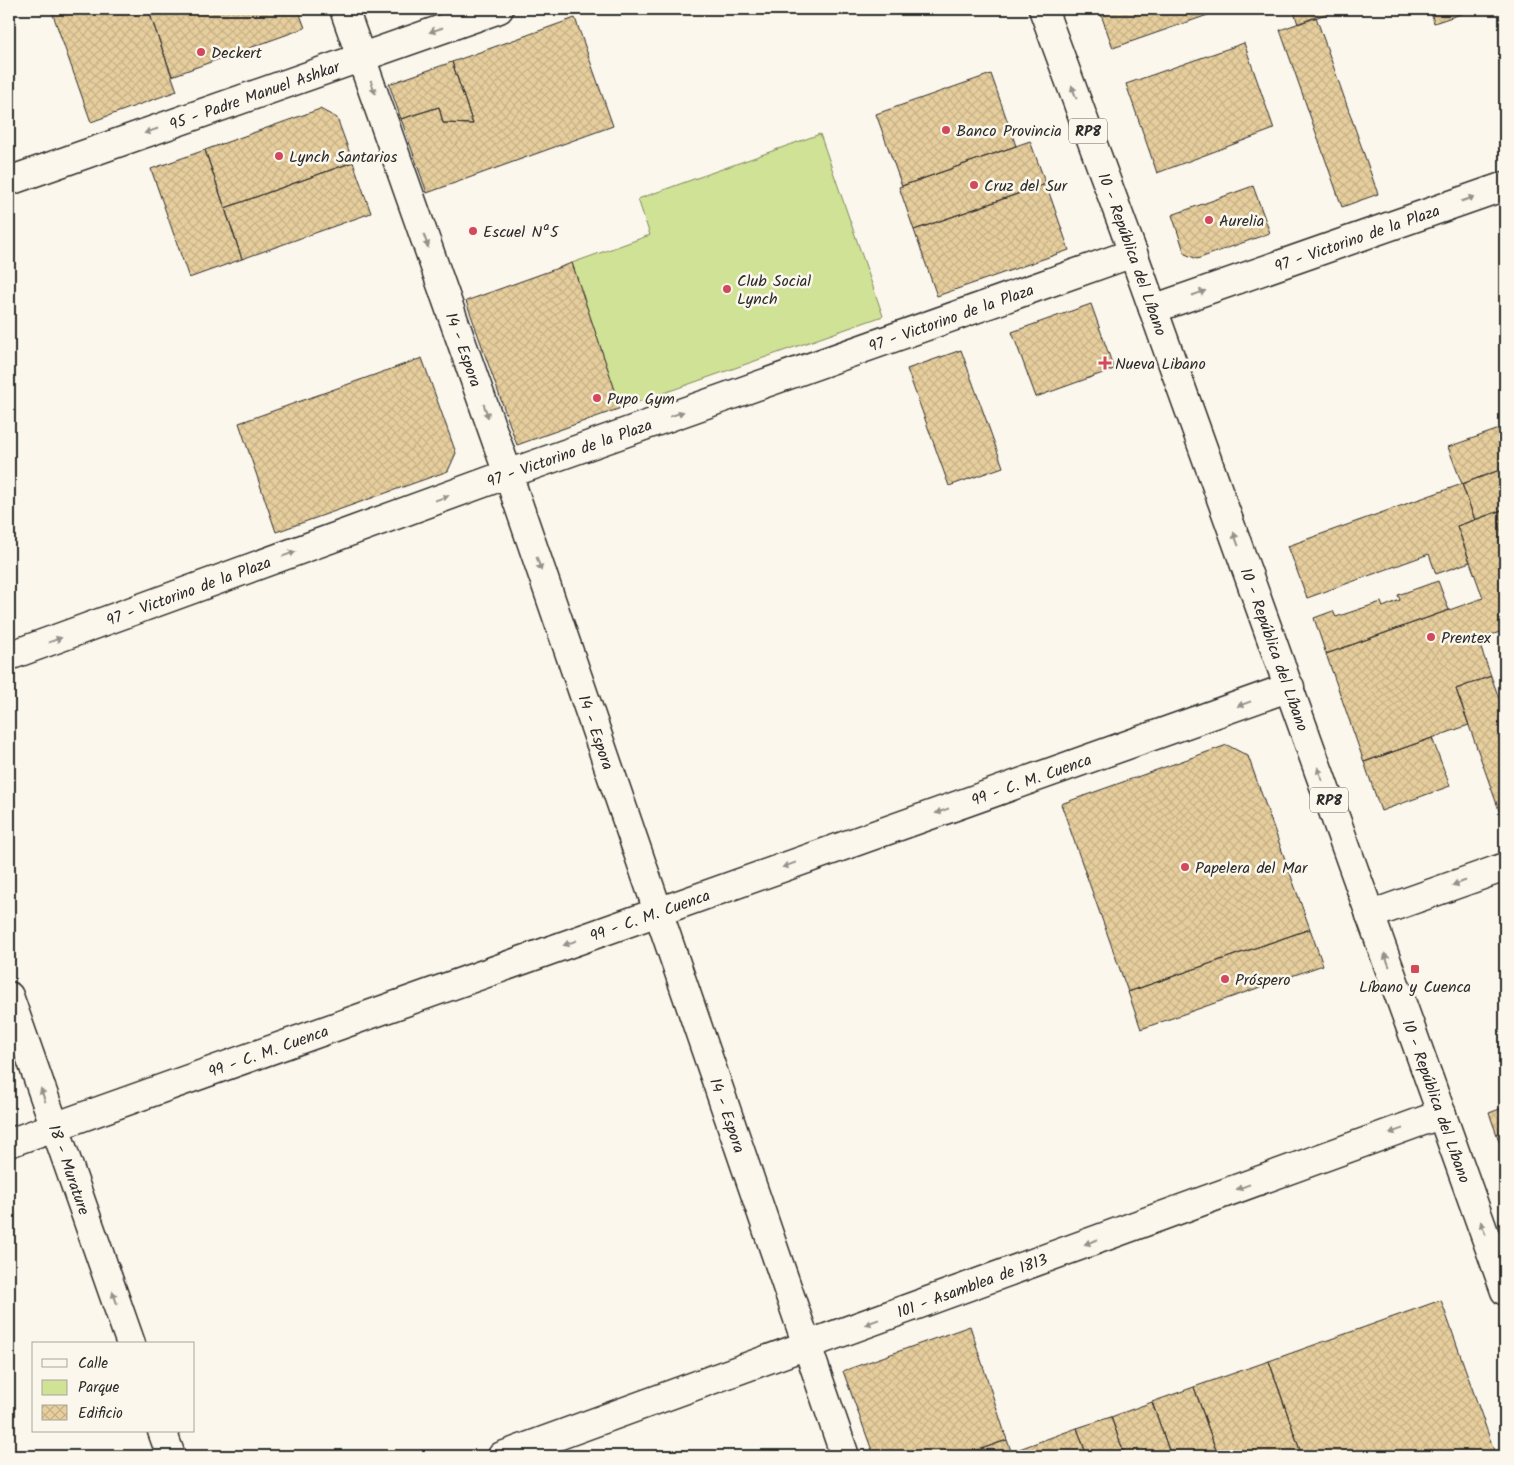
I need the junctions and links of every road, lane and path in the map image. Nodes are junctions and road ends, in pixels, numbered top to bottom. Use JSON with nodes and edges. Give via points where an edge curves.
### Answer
{"nodes":[{"id":1,"x":344,"y":9,"type":"edge"},
{"id":2,"x":499,"y":9,"type":"edge"},
{"id":3,"x":1043,"y":9,"type":"edge"},
{"id":4,"x":362,"y":56,"type":"junction"},
{"id":5,"x":9,"y":181,"type":"edge"},
{"id":6,"x":1505,"y":186,"type":"edge"},
{"id":7,"x":1133,"y":253,"type":"junction"},
{"id":8,"x":1153,"y":309,"type":"junction"},
{"id":9,"x":508,"y":474,"type":"junction"},
{"id":10,"x":9,"y":656,"type":"edge"},
{"id":11,"x":1290,"y":687,"type":"junction"},
{"id":12,"x":1505,"y":867,"type":"edge"},
{"id":13,"x":657,"y":912,"type":"junction"},
{"id":14,"x":1370,"y":914,"type":"junction"},
{"id":15,"x":9,"y":996,"type":"edge"},
{"id":16,"x":1442,"y":1114,"type":"junction"},
{"id":17,"x":54,"y":1127,"type":"junction"},
{"id":18,"x":9,"y":1143,"type":"edge"},
{"id":19,"x":1505,"y":1290,"type":"edge"},
{"id":20,"x":130,"y":1342,"type":"edge"},
{"id":21,"x":806,"y":1346,"type":"junction"},
{"id":22,"x":162,"y":1432,"type":"edge"},
{"id":23,"x":171,"y":1456,"type":"edge"},
{"id":24,"x":502,"y":1456,"type":"edge"},
{"id":25,"x":845,"y":1456,"type":"edge"}],
"edges":[{"from":1,"to":4,"type":"street","name":"14 - Espora"},
{"from":2,"to":4,"type":"street","name":"95 - Padre Manuel Ashkar","one_way":true},
{"from":7,"to":3,"type":"street","name":"10 - República del Líbano","number":"RP8","one_way":true},
{"from":4,"to":5,"type":"street","name":"95 - Padre Manuel Ashkar","one_way":true},
{"from":4,"to":9,"type":"street","name":"14 - Espora","one_way":true},
{"from":8,"to":6,"type":"street","name":"97 - Victorino de la Plaza","one_way":true},
{"from":7,"to":8,"type":"street","name":"10 - República del Líbano","number":"RP8"},
{"from":9,"to":7,"type":"street","name":"97 - Victorino de la Plaza","one_way":true},
{"from":11,"to":8,"type":"street","name":"10 - República del Líbano","number":"RP8","one_way":true},
{"from":10,"to":9,"type":"street","name":"97 - Victorino de la Plaza","one_way":true},
{"from":9,"to":13,"type":"street","name":"14 - Espora","one_way":true},
{"from":11,"to":13,"type":"street","name":"99 - C. M. Cuenca","one_way":true},
{"from":14,"to":11,"type":"street","name":"10 - República del Líbano","number":"RP8","one_way":true},
{"from":12,"to":14,"type":"street","one_way":true},
{"from":13,"to":17,"type":"street","name":"99 - C. M. Cuenca","one_way":true},
{"from":13,"to":21,"type":"street","name":"14 - Espora"},
{"from":16,"to":14,"type":"street","name":"10 - República del Líbano","number":"RP8","one_way":true},
{"from":17,"to":15,"type":"street","name":"18 - Murature","one_way":true},
{"from":19,"to":16,"type":"street","name":"10 - República del Líbano","number":"RP8","one_way":true},
{"from":16,"to":21,"type":"street","name":"101 - Asamblea de 1813","one_way":true},
{"from":17,"to":18,"type":"street","name":"99 - C. M. Cuenca"},
{"from":20,"to":17,"type":"street","name":"18 - Murature","one_way":true},
{"from":21,"to":24,"type":"street","name":"101 - Asamblea de 1813"},
{"from":21,"to":25,"type":"street","name":"14 - Espora"},
{"from":22,"to":23,"type":"street"}]}
